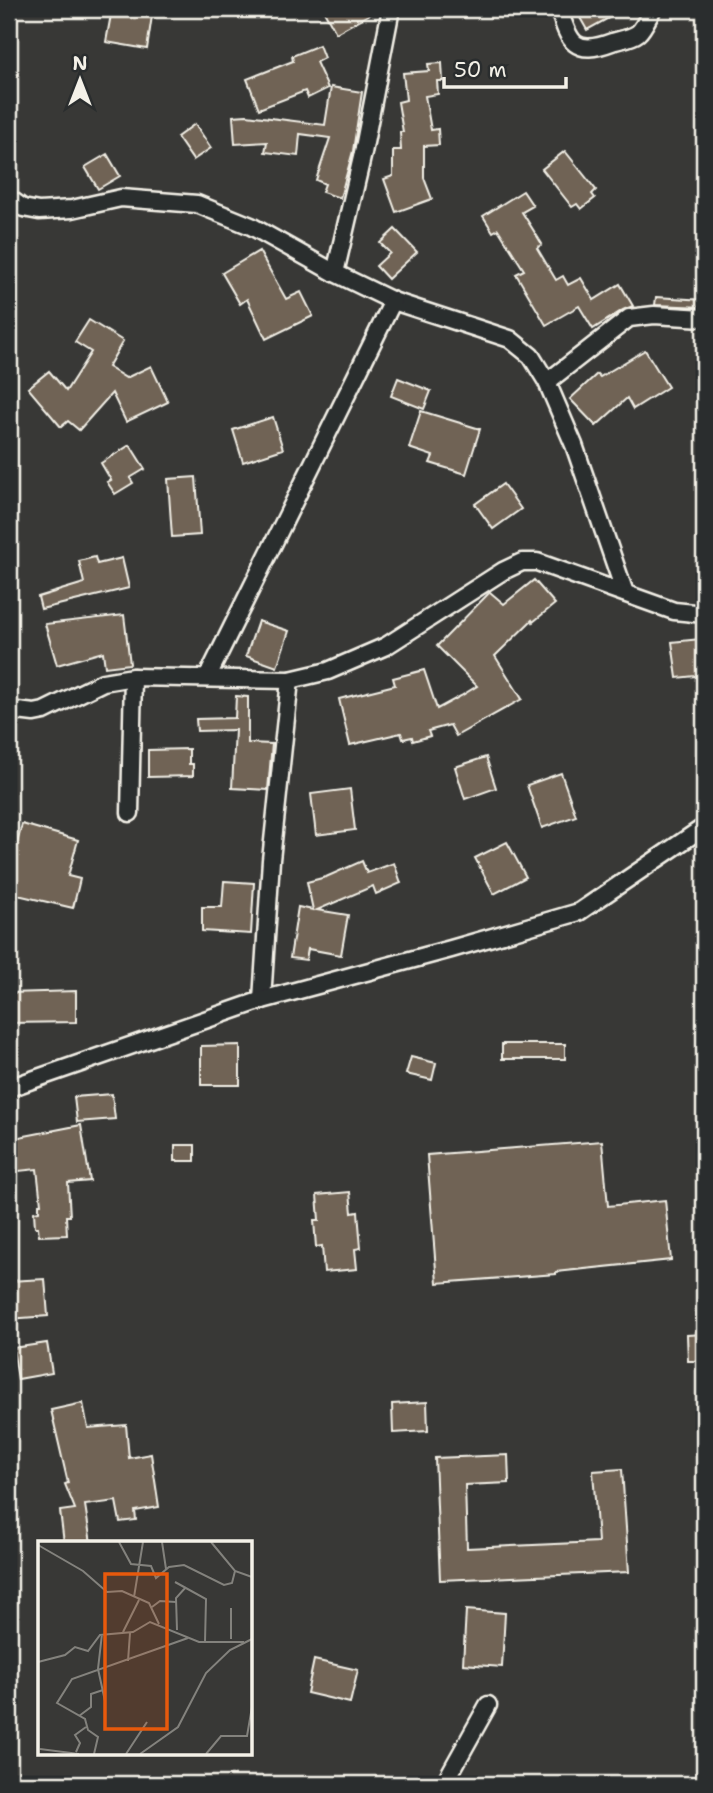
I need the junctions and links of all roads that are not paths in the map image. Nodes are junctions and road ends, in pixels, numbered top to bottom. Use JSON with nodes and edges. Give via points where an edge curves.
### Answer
{"nodes":[{"id":1,"x":391,"y":9,"type":"edge"},
{"id":2,"x":559,"y":9,"type":"edge"},
{"id":3,"x":653,"y":9,"type":"edge"},
{"id":4,"x":9,"y":198,"type":"edge"},
{"id":5,"x":335,"y":273,"type":"junction"},
{"id":6,"x":393,"y":301,"type":"junction"},
{"id":7,"x":704,"y":318,"type":"edge"},
{"id":8,"x":547,"y":382,"type":"junction"},
{"id":9,"x":625,"y":593,"type":"junction"},
{"id":10,"x":704,"y":614,"type":"edge"},
{"id":11,"x":133,"y":677,"type":"junction"},
{"id":12,"x":207,"y":678,"type":"junction"},
{"id":13,"x":290,"y":680,"type":"junction"},
{"id":14,"x":9,"y":710,"type":"edge"},
{"id":15,"x":130,"y":813,"type":"dead end"},
{"id":16,"x":704,"y":827,"type":"edge"},
{"id":17,"x":262,"y":1000,"type":"junction"},
{"id":18,"x":9,"y":1088,"type":"edge"},
{"id":19,"x":488,"y":1705,"type":"dead end"},
{"id":20,"x":444,"y":1784,"type":"edge"}],
"edges":[{"from":1,"to":5,"type":"street"},
{"from":2,"to":3,"type":"street","via":[[573,42],[594,49],[638,33]]},
{"from":4,"to":5,"type":"street","via":[[23,208],[39,211],[121,198],[197,204],[251,226]]},
{"from":5,"to":6,"type":"street"},
{"from":6,"to":8,"type":"street","via":[[510,339],[531,356]]},
{"from":6,"to":12,"type":"street"},
{"from":7,"to":8,"type":"street","via":[[629,318]]},
{"from":8,"to":9,"type":"street"},
{"from":9,"to":10,"type":"street","via":[[674,611]]},
{"from":9,"to":13,"type":"street","via":[[537,562],[523,562],[386,646],[328,671]]},
{"from":11,"to":12,"type":"street"},
{"from":11,"to":14,"type":"street","via":[[103,682],[44,711]]},
{"from":11,"to":15,"type":"street"},
{"from":12,"to":13,"type":"street"},
{"from":13,"to":17,"type":"street"},
{"from":16,"to":17,"type":"street","via":[[579,912]]},
{"from":17,"to":18,"type":"street"},
{"from":19,"to":20,"type":"street"}]}
